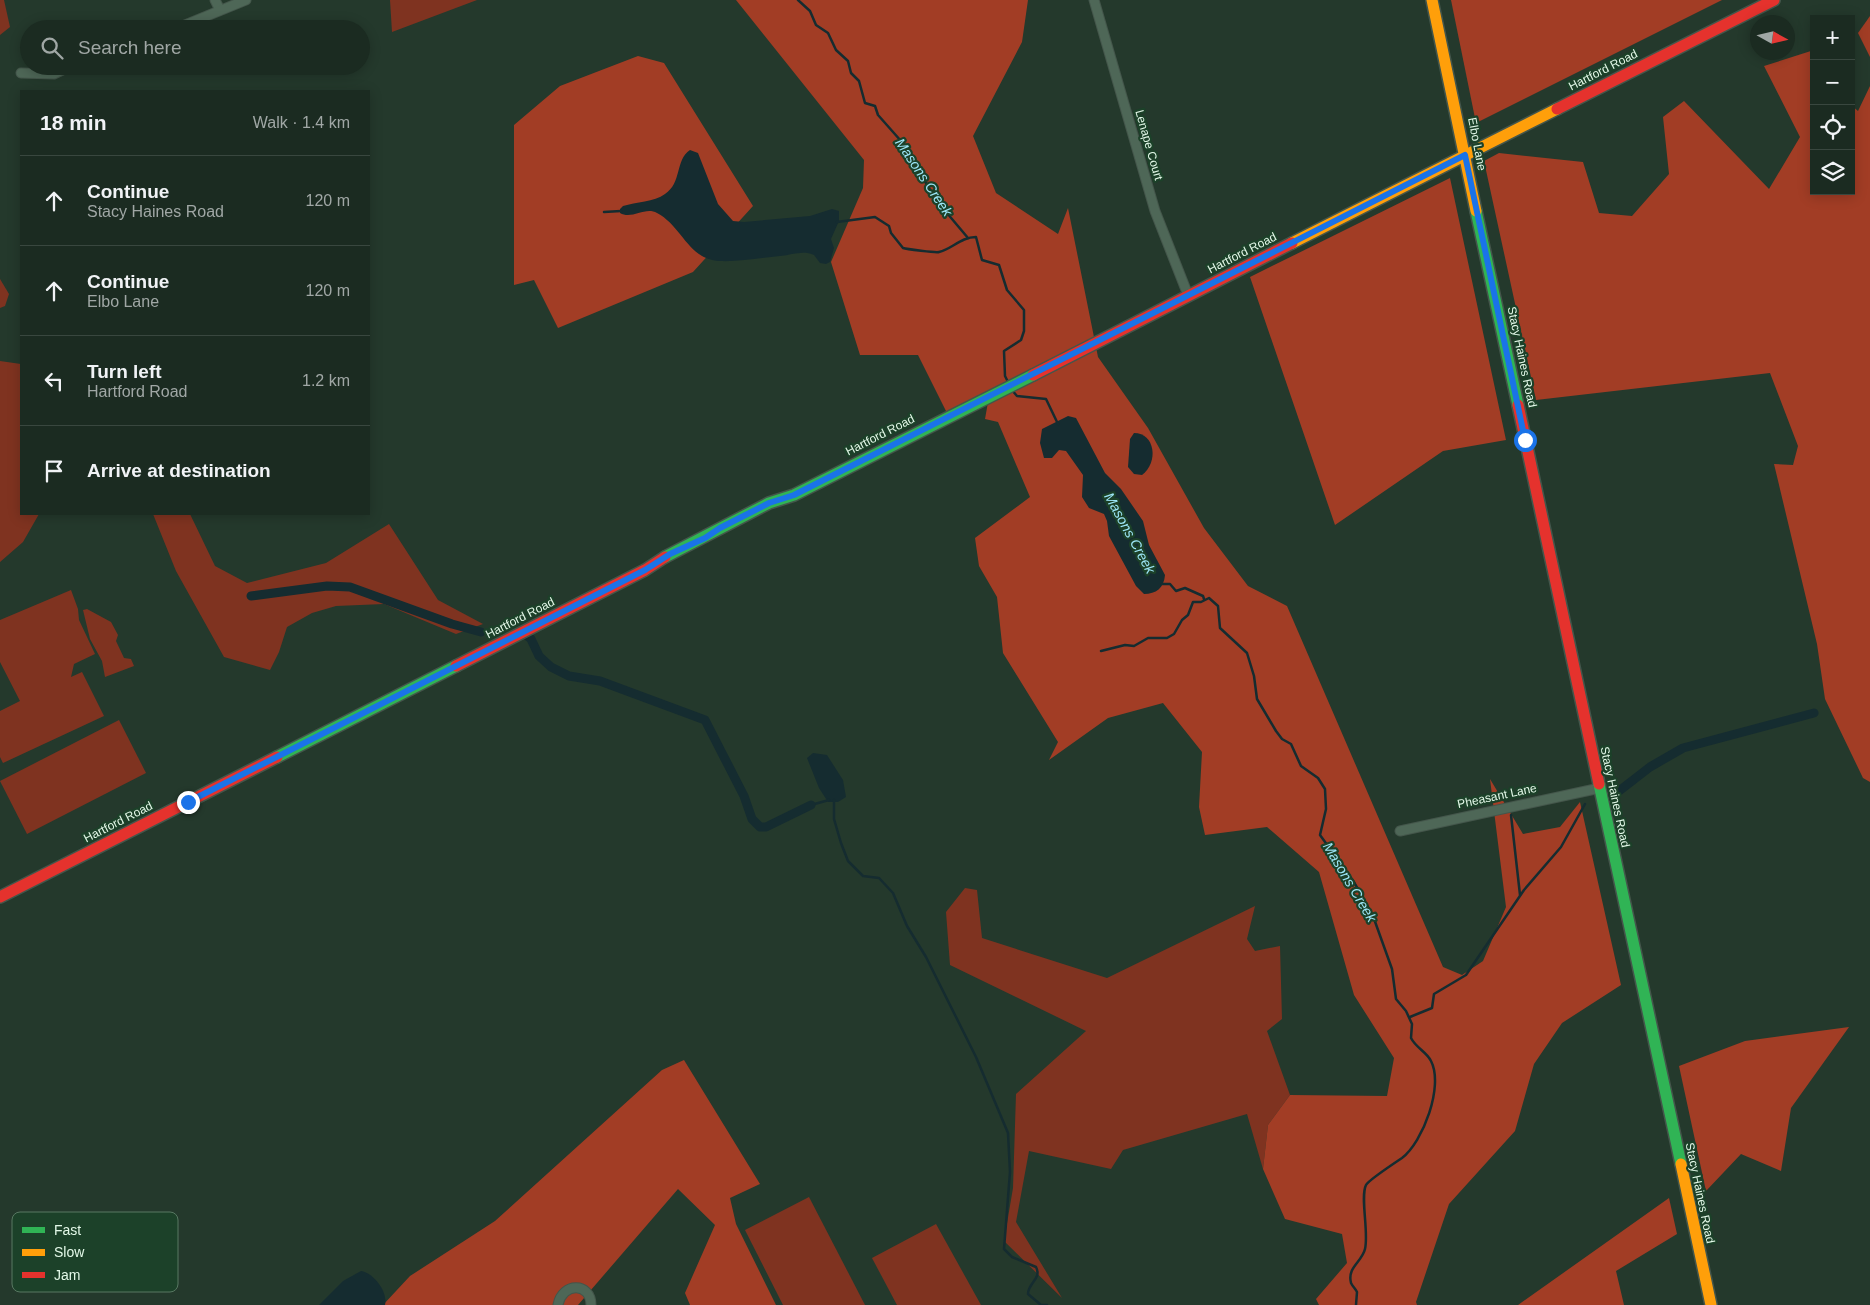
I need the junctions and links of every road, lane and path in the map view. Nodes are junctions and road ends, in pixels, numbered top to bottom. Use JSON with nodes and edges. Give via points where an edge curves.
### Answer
{"nodes":[{"id":1,"x":216,"y":0,"type":"edge"},
{"id":2,"x":246,"y":0,"type":"edge"},
{"id":3,"x":1094,"y":0,"type":"edge"},
{"id":4,"x":1432,"y":0,"type":"edge"},
{"id":5,"x":1774,"y":0,"type":"edge"},
{"id":6,"x":220,"y":10,"type":"junction"},
{"id":7,"x":196,"y":20,"type":"edge"},
{"id":8,"x":1465,"y":155,"type":"junction"},
{"id":9,"x":1494,"y":294,"type":"joint"},
{"id":10,"x":1188,"y":295,"type":"junction"},
{"id":11,"x":1600,"y":788,"type":"junction"},
{"id":12,"x":1400,"y":830,"type":"dead end"},
{"id":13,"x":0,"y":897,"type":"edge"},
{"id":14,"x":558,"y":1305,"type":"edge"},
{"id":15,"x":591,"y":1305,"type":"edge"},
{"id":16,"x":1711,"y":1305,"type":"edge"}],
"edges":[{"from":1,"to":6,"type":"street"},
{"from":2,"to":6,"type":"street"},
{"from":3,"to":10,"type":"street","name":"Lenape Court","via":[[1155,210]]},
{"from":4,"to":8,"type":"street","name":"Elbo Lane"},
{"from":5,"to":8,"type":"street","name":"Hartford Road"},
{"from":6,"to":7,"type":"street"},
{"from":8,"to":9,"type":"street","name":"Elbo Lane"},
{"from":8,"to":10,"type":"street","name":"Hartford Road"},
{"from":9,"to":11,"type":"street","name":"Stacy Haines Road"},
{"from":10,"to":13,"type":"street","name":"Hartford Road","via":[[794,495],[769,503],[645,570]]},
{"from":11,"to":12,"type":"street","name":"Pheasant Lane"},
{"from":11,"to":16,"type":"street","name":"Stacy Haines Road"},
{"from":14,"to":15,"type":"street","via":[[560,1295],[568,1288],[577,1287],[586,1291]]}]}
